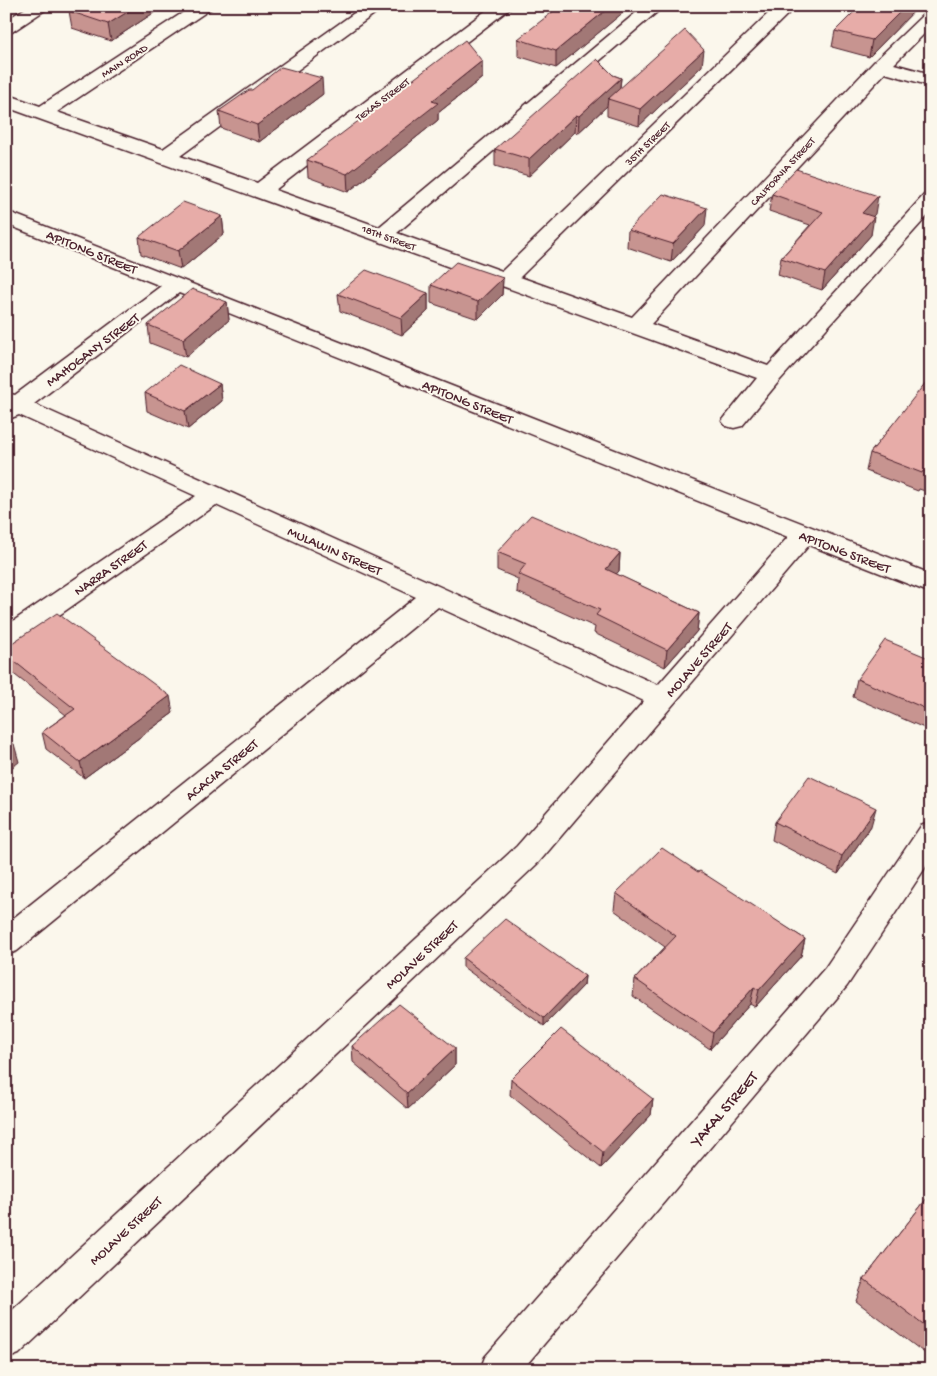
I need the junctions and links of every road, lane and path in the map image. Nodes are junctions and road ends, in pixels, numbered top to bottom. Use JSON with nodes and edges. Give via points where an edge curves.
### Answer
{"nodes":[{"id":1,"x":42,"y":6,"type":"edge"},
{"id":2,"x":206,"y":6,"type":"edge"},
{"id":3,"x":376,"y":6,"type":"edge"},
{"id":4,"x":504,"y":6,"type":"edge"},
{"id":5,"x":654,"y":6,"type":"edge"},
{"id":6,"x":787,"y":6,"type":"edge"},
{"id":7,"x":931,"y":17,"type":"edge"},
{"id":8,"x":6,"y":28,"type":"edge"},
{"id":9,"x":881,"y":66,"type":"junction"},
{"id":10,"x":931,"y":80,"type":"edge"},
{"id":11,"x":6,"y":100,"type":"edge"},
{"id":12,"x":42,"y":113,"type":"junction"},
{"id":13,"x":165,"y":157,"type":"junction"},
{"id":14,"x":260,"y":191,"type":"junction"},
{"id":15,"x":931,"y":199,"type":"edge"},
{"id":16,"x":6,"y":217,"type":"edge"},
{"id":17,"x":382,"y":235,"type":"junction"},
{"id":18,"x":506,"y":279,"type":"junction"},
{"id":19,"x":176,"y":285,"type":"junction"},
{"id":20,"x":636,"y":326,"type":"junction"},
{"id":21,"x":772,"y":375,"type":"junction"},
{"id":22,"x":10,"y":406,"type":"edge"},
{"id":23,"x":734,"y":422,"type":"dead end"},
{"id":24,"x":214,"y":495,"type":"junction"},
{"id":25,"x":804,"y":535,"type":"junction"},
{"id":26,"x":931,"y":584,"type":"edge"},
{"id":27,"x":435,"y":595,"type":"junction"},
{"id":28,"x":6,"y":639,"type":"edge"},
{"id":29,"x":664,"y":699,"type":"junction"},
{"id":30,"x":931,"y":834,"type":"edge"},
{"id":31,"x":6,"y":942,"type":"edge"},
{"id":32,"x":6,"y":1341,"type":"edge"},
{"id":33,"x":498,"y":1370,"type":"edge"}],
"edges":[{"from":1,"to":8,"type":"street"},
{"from":2,"to":12,"type":"street","name":"MAIN ROAD"},
{"from":3,"to":13,"type":"street"},
{"from":4,"to":14,"type":"street","name":"TEXAS STREET"},
{"from":5,"to":17,"type":"street"},
{"from":6,"to":18,"type":"street","name":"35TH STREET"},
{"from":7,"to":9,"type":"street","name":"CALIFORNIA STREET"},
{"from":9,"to":10,"type":"street"},
{"from":9,"to":20,"type":"street","name":"CALIFORNIA STREET"},
{"from":11,"to":12,"type":"street","name":"18TH STREET"},
{"from":12,"to":13,"type":"street","name":"18TH STREET"},
{"from":13,"to":14,"type":"street","name":"18TH STREET"},
{"from":14,"to":17,"type":"street","name":"18TH STREET"},
{"from":15,"to":21,"type":"street"},
{"from":16,"to":19,"type":"street","name":"APITONG STREET"},
{"from":17,"to":18,"type":"street","name":"18TH STREET"},
{"from":18,"to":20,"type":"street","name":"18TH STREET"},
{"from":19,"to":22,"type":"street","name":"MAHOGANY STREET"},
{"from":19,"to":25,"type":"street","name":"APITONG STREET"},
{"from":20,"to":21,"type":"street","name":"18TH STREET"},
{"from":21,"to":23,"type":"street"},
{"from":22,"to":24,"type":"street","name":"MULAWIN STREET"},
{"from":24,"to":27,"type":"street","name":"MULAWIN STREET"},
{"from":24,"to":28,"type":"street","name":"NARRA STREET"},
{"from":25,"to":26,"type":"street","name":"APITONG STREET"},
{"from":25,"to":29,"type":"street","name":"MOLAVE STREET"},
{"from":27,"to":29,"type":"street","name":"MULAWIN STREET"},
{"from":27,"to":31,"type":"street","name":"ACACIA STREET"},
{"from":29,"to":32,"type":"street","name":"MOLAVE STREET","via":[[528,854]]},
{"from":30,"to":33,"type":"street","name":"YAKAL STREET","via":[[836,977]]}]}
